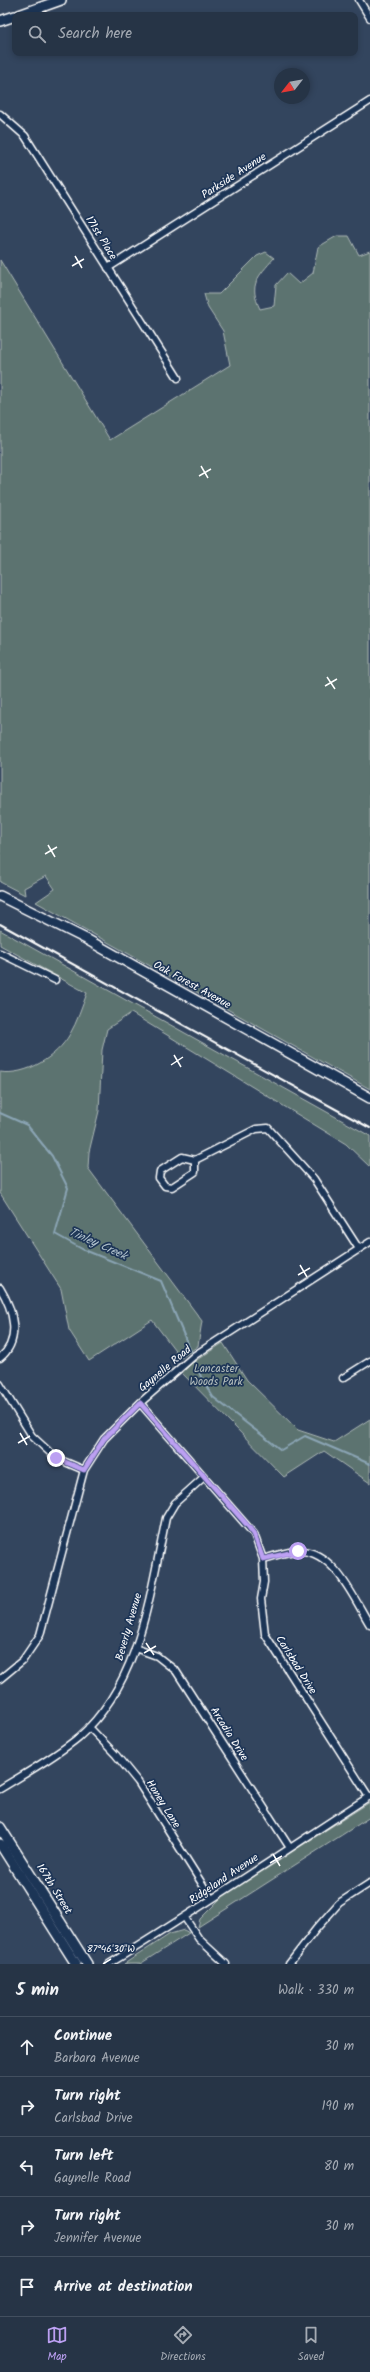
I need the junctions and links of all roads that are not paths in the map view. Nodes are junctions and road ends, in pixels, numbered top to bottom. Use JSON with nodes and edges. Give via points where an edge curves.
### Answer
{"nodes":[{"id":1,"x":359,"y":0,"type":"edge"},
{"id":2,"x":56,"y":1,"type":"edge"},
{"id":3,"x":27,"y":12,"type":"edge"},
{"id":4,"x":12,"y":17,"type":"edge"},
{"id":5,"x":370,"y":18,"type":"edge"},
{"id":6,"x":0,"y":21,"type":"edge"},
{"id":7,"x":370,"y":101,"type":"edge"},
{"id":8,"x":0,"y":114,"type":"edge"},
{"id":9,"x":108,"y":268,"type":"junction"},
{"id":10,"x":178,"y":378,"type":"dead end"},
{"id":11,"x":0,"y":896,"type":"edge"},
{"id":12,"x":0,"y":953,"type":"edge"},
{"id":13,"x":55,"y":980,"type":"dead end"},
{"id":14,"x":370,"y":1098,"type":"edge"},
{"id":15,"x":195,"y":1160,"type":"junction"},
{"id":16,"x":370,"y":1242,"type":"edge"},
{"id":17,"x":359,"y":1249,"type":"junction"},
{"id":18,"x":0,"y":1288,"type":"edge"},
{"id":19,"x":0,"y":1358,"type":"edge"},
{"id":20,"x":370,"y":1361,"type":"edge"},
{"id":21,"x":343,"y":1378,"type":"dead end"},
{"id":22,"x":0,"y":1384,"type":"edge"},
{"id":23,"x":140,"y":1403,"type":"junction"},
{"id":24,"x":84,"y":1470,"type":"junction"},
{"id":25,"x":204,"y":1477,"type":"junction"},
{"id":26,"x":263,"y":1559,"type":"junction"},
{"id":27,"x":370,"y":1625,"type":"edge"},
{"id":28,"x":136,"y":1648,"type":"junction"},
{"id":29,"x":0,"y":1679,"type":"edge"},
{"id":30,"x":89,"y":1728,"type":"junction"},
{"id":31,"x":0,"y":1789,"type":"edge"},
{"id":32,"x":369,"y":1797,"type":"edge"},
{"id":33,"x":0,"y":1827,"type":"edge"},
{"id":34,"x":3,"y":1845,"type":"edge"},
{"id":35,"x":290,"y":1848,"type":"junction"},
{"id":36,"x":370,"y":1883,"type":"edge"},
{"id":37,"x":211,"y":1898,"type":"junction"},
{"id":38,"x":185,"y":1918,"type":"junction"},
{"id":39,"x":76,"y":1964,"type":"edge"},
{"id":40,"x":87,"y":1964,"type":"edge"},
{"id":41,"x":110,"y":1964,"type":"edge"},
{"id":42,"x":226,"y":1964,"type":"edge"},
{"id":43,"x":289,"y":1964,"type":"edge"}],
"edges":[{"from":1,"to":5,"type":"street"},
{"from":2,"to":3,"type":"street"},
{"from":4,"to":6,"type":"street"},
{"from":7,"to":9,"type":"street","name":"Parkside Avenue"},
{"from":8,"to":9,"type":"street","name":"171st Place","via":[[25,136]]},
{"from":9,"to":10,"type":"street","name":"171st Place"},
{"from":11,"to":14,"type":"street","name":"Oak Forest Avenue","via":[[86,939]]},
{"from":12,"to":13,"type":"street"},
{"from":15,"to":15,"type":"street","via":[[182,1157],[160,1171],[159,1178],[165,1186],[172,1187],[195,1172]]},
{"from":15,"to":17,"type":"street","via":[[256,1129],[268,1128],[325,1194]]},
{"from":16,"to":17,"type":"street","name":"Gaynelle Road"},
{"from":17,"to":23,"type":"street","name":"Gaynelle Road","via":[[195,1355]]},
{"from":18,"to":19,"type":"street","via":[[8,1301],[15,1334],[6,1353]]},
{"from":20,"to":21,"type":"street"},
{"from":22,"to":24,"type":"street","via":[[32,1436],[56,1458]]},
{"from":23,"to":24,"type":"street","name":"Gaynelle Road","via":[[104,1439]]},
{"from":23,"to":25,"type":"street","name":"Carlsbad Drive"},
{"from":24,"to":29,"type":"street","name":"Gaynelle Road","via":[[40,1635],[23,1660]]},
{"from":25,"to":26,"type":"street","name":"Carlsbad Drive","via":[[254,1534]]},
{"from":25,"to":28,"type":"street","name":"Beverly Avenue","via":[[175,1503],[166,1518]]},
{"from":26,"to":27,"type":"street","via":[[298,1551],[324,1558],[335,1568]]},
{"from":26,"to":32,"type":"street","name":"Carlsbad Drive","via":[[264,1582],[261,1599],[266,1634]]},
{"from":28,"to":30,"type":"street","name":"Beverly Avenue","via":[[126,1674],[110,1703]]},
{"from":28,"to":35,"type":"street","name":"Arcadia Drive","via":[[164,1660],[179,1675]]},
{"from":30,"to":31,"type":"street","name":"Beverly Avenue","via":[[66,1747]]},
{"from":30,"to":37,"type":"street","name":"Honey Lane","via":[[138,1782]]},
{"from":32,"to":35,"type":"street","name":"Ridgeland Avenue"},
{"from":33,"to":34,"type":"street","name":"167th Street"},
{"from":34,"to":39,"type":"street","name":"167th Street"},
{"from":34,"to":40,"type":"street","name":"167th Street"},
{"from":35,"to":37,"type":"street","name":"Ridgeland Avenue"},
{"from":36,"to":43,"type":"street","via":[[339,1904]]},
{"from":37,"to":38,"type":"street","name":"Ridgeland Avenue"},
{"from":38,"to":41,"type":"street","name":"Ridgeland Avenue"},
{"from":38,"to":42,"type":"street","via":[[199,1939]]}]}
